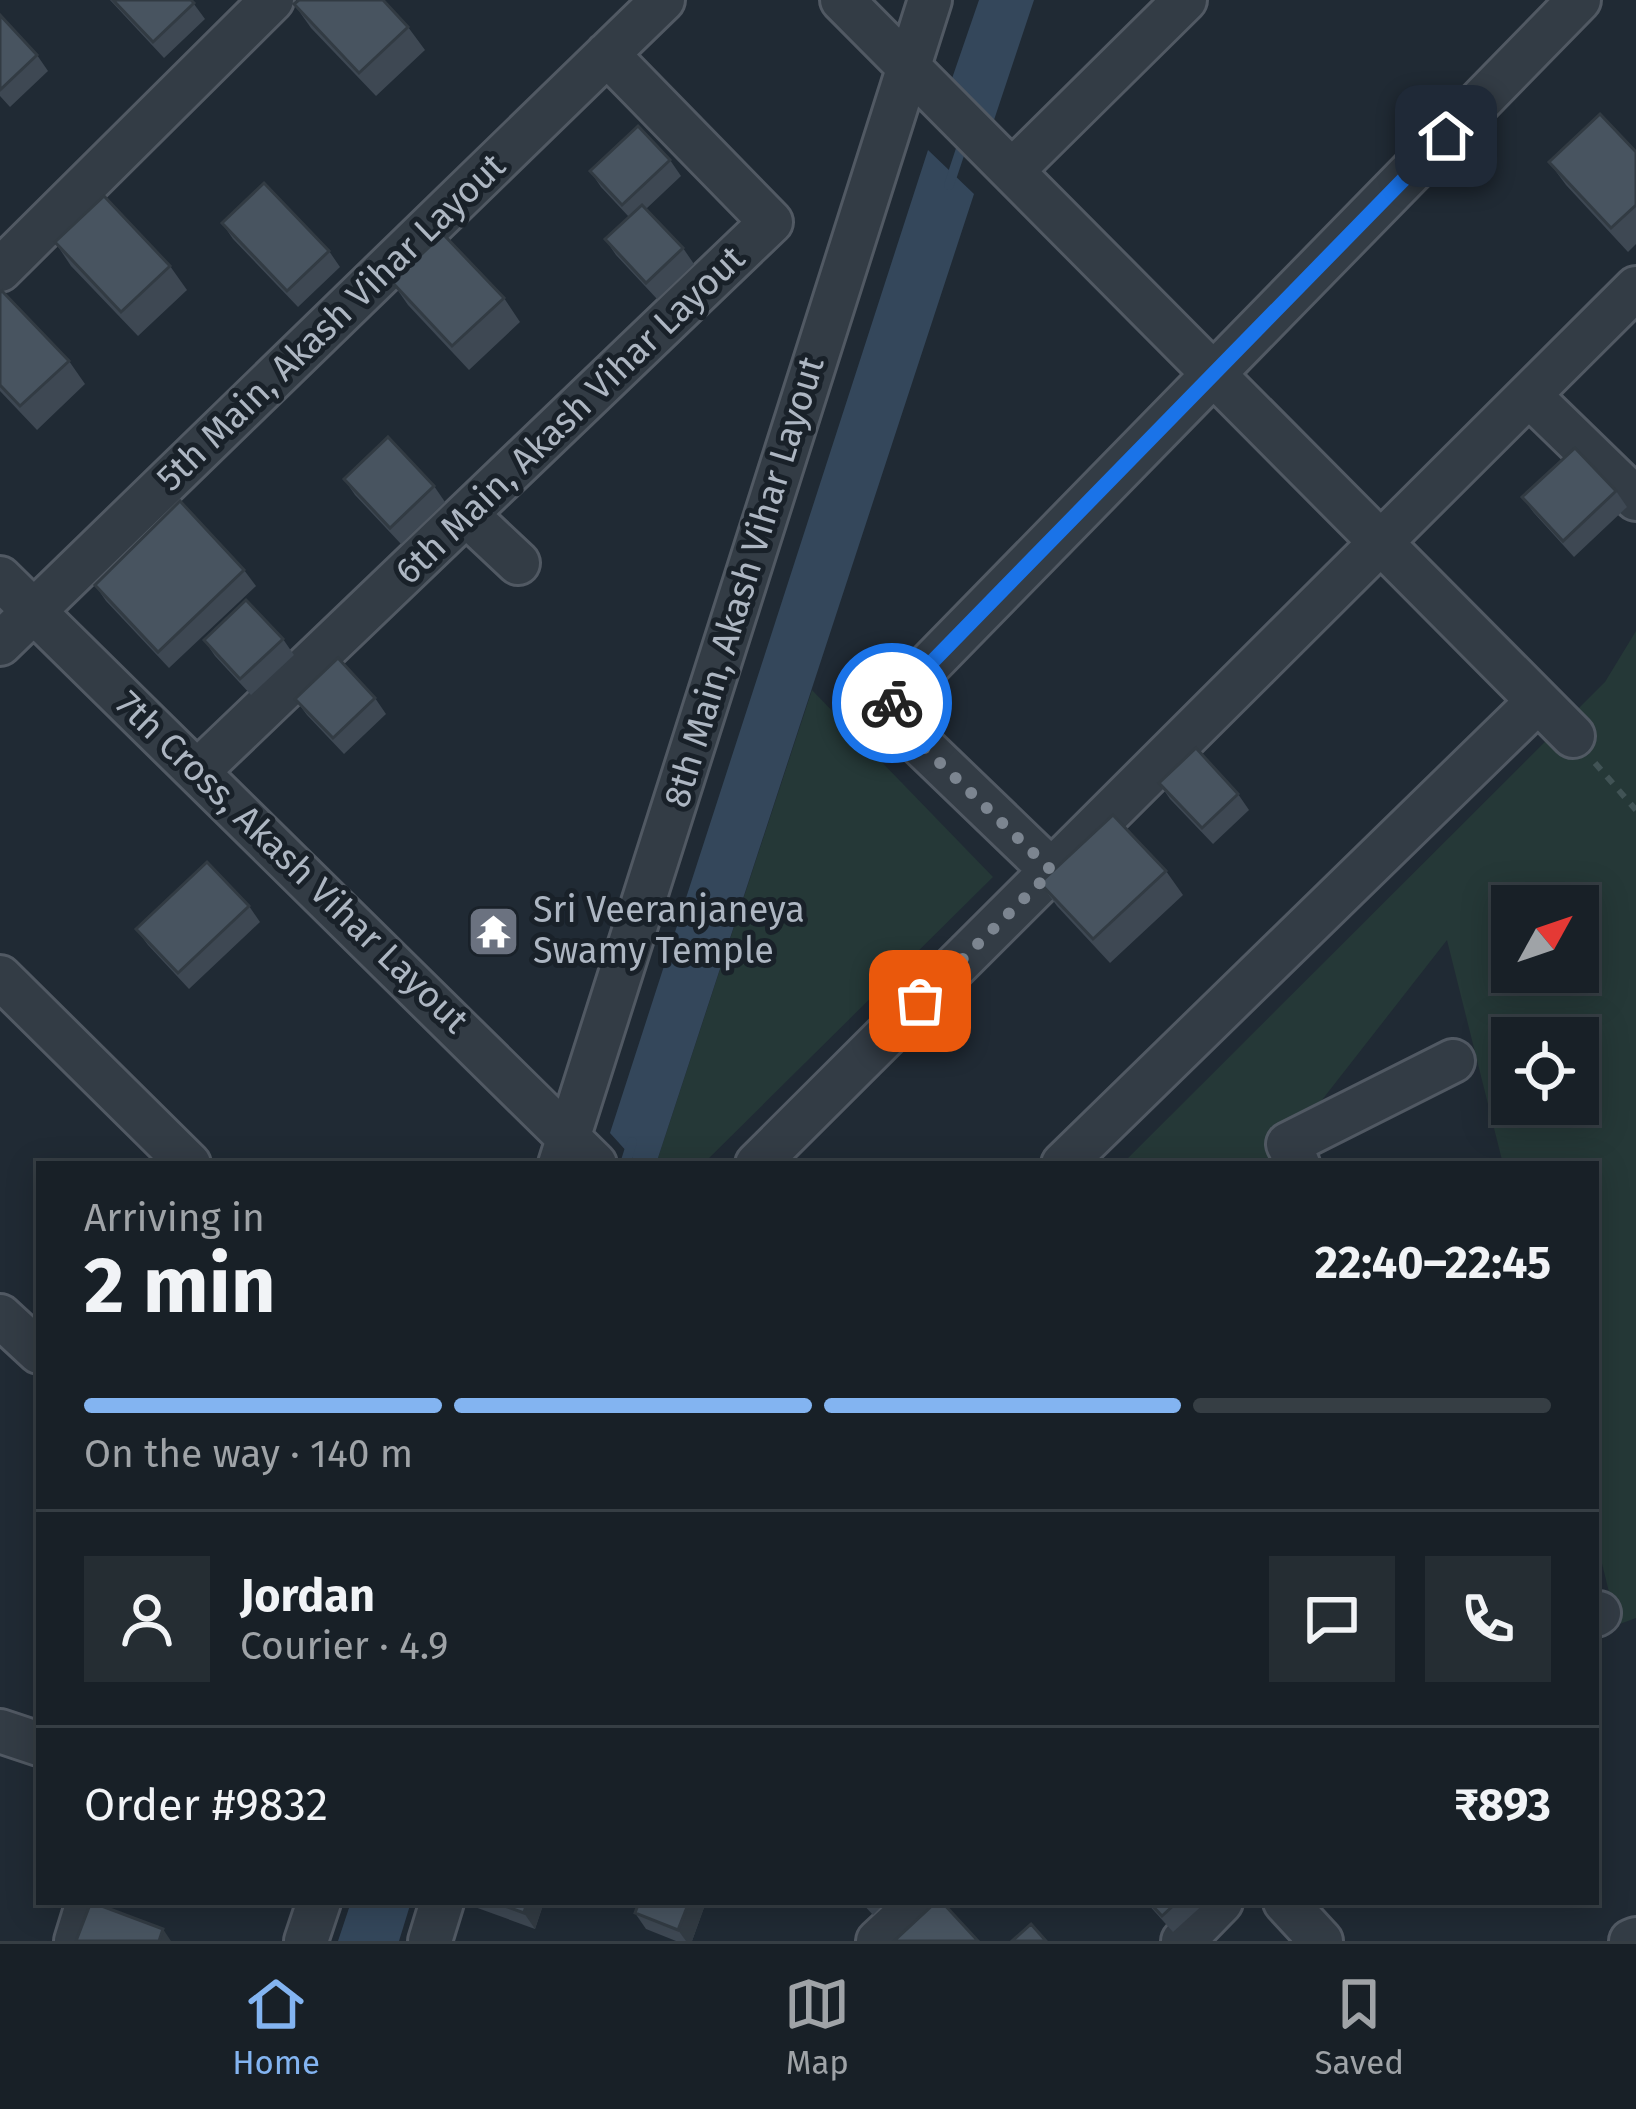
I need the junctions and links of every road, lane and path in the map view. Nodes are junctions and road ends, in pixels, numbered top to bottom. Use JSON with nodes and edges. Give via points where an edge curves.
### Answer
{"nodes":[{"id":1,"x":272,"y":0,"type":"edge"},
{"id":2,"x":663,"y":0,"type":"edge"},
{"id":3,"x":842,"y":0,"type":"edge"},
{"id":4,"x":930,"y":0,"type":"edge"},
{"id":5,"x":1185,"y":0,"type":"edge"},
{"id":6,"x":1579,"y":0,"type":"edge"},
{"id":7,"x":607,"y":54,"type":"junction"},
{"id":8,"x":914,"y":74,"type":"junction"},
{"id":9,"x":1013,"y":170,"type":"junction"},
{"id":10,"x":0,"y":269,"type":"edge"},
{"id":11,"x":1636,"y":288,"type":"edge"},
{"id":12,"x":1214,"y":373,"type":"junction"},
{"id":13,"x":1529,"y":394,"type":"junction"},
{"id":14,"x":1636,"y":500,"type":"edge"},
{"id":15,"x":467,"y":515,"type":"junction"},
{"id":16,"x":1381,"y":542,"type":"junction"},
{"id":17,"x":518,"y":563,"type":"dead end"},
{"id":18,"x":0,"y":578,"type":"edge"},
{"id":19,"x":32,"y":611,"type":"junction"},
{"id":20,"x":0,"y":644,"type":"edge"},
{"id":21,"x":1538,"y":701,"type":"junction"},
{"id":22,"x":1573,"y":736,"type":"joint"},
{"id":23,"x":200,"y":770,"type":"junction"},
{"id":24,"x":1636,"y":810,"type":"edge"},
{"id":25,"x":1052,"y":871,"type":"junction"},
{"id":26,"x":7,"y":999,"type":"edge"},
{"id":27,"x":1454,"y":1061,"type":"dead end"},
{"id":28,"x":577,"y":1153,"type":"edge"},
{"id":29,"x":186,"y":1161,"type":"edge"},
{"id":30,"x":760,"y":1161,"type":"edge"},
{"id":31,"x":1066,"y":1161,"type":"edge"},
{"id":32,"x":1296,"y":1161,"type":"edge"},
{"id":33,"x":0,"y":1316,"type":"edge"},
{"id":34,"x":36,"y":1349,"type":"edge"},
{"id":35,"x":0,"y":1731,"type":"edge"},
{"id":36,"x":36,"y":1743,"type":"edge"},
{"id":37,"x":87,"y":1905,"type":"edge"},
{"id":38,"x":319,"y":1905,"type":"edge"},
{"id":39,"x":441,"y":1905,"type":"edge"},
{"id":40,"x":917,"y":1905,"type":"edge"},
{"id":41,"x":1218,"y":1905,"type":"edge"},
{"id":42,"x":1288,"y":1905,"type":"edge"},
{"id":43,"x":76,"y":1941,"type":"edge"},
{"id":44,"x":306,"y":1941,"type":"edge"},
{"id":45,"x":430,"y":1941,"type":"edge"},
{"id":46,"x":878,"y":1941,"type":"edge"},
{"id":47,"x":1183,"y":1941,"type":"edge"},
{"id":48,"x":1321,"y":1941,"type":"edge"}],
"edges":[{"from":1,"to":10,"type":"street"},
{"from":2,"to":7,"type":"street","name":"5th Main, Akash Vihar Layout"},
{"from":3,"to":8,"type":"street"},
{"from":4,"to":8,"type":"street","name":"8th Main, Akash Vihar Layout"},
{"from":5,"to":9,"type":"street"},
{"from":6,"to":12,"type":"street"},
{"from":7,"to":15,"type":"street","name":"6th Main, Akash Vihar Layout","via":[[771,222]]},
{"from":7,"to":19,"type":"street","name":"5th Main, Akash Vihar Layout"},
{"from":8,"to":9,"type":"street"},
{"from":8,"to":28,"type":"street","name":"8th Main, Akash Vihar Layout"},
{"from":9,"to":12,"type":"street"},
{"from":11,"to":13,"type":"street"},
{"from":12,"to":16,"type":"street"},
{"from":12,"to":25,"type":"street","via":[[885,710]]},
{"from":13,"to":14,"type":"street"},
{"from":13,"to":16,"type":"street"},
{"from":15,"to":17,"type":"street"},
{"from":15,"to":23,"type":"street","name":"6th Main, Akash Vihar Layout"},
{"from":16,"to":21,"type":"street"},
{"from":16,"to":25,"type":"street"},
{"from":18,"to":19,"type":"street","name":"7th Cross, Akash Vihar Layout"},
{"from":19,"to":20,"type":"street","name":"5th Main, Akash Vihar Layout"},
{"from":19,"to":23,"type":"street","name":"7th Cross, Akash Vihar Layout"},
{"from":21,"to":22,"type":"street"},
{"from":21,"to":31,"type":"street"},
{"from":22,"to":24,"type":"path"},
{"from":23,"to":28,"type":"street","name":"7th Cross, Akash Vihar Layout"},
{"from":25,"to":30,"type":"street"},
{"from":26,"to":29,"type":"street"},
{"from":27,"to":32,"type":"street","via":[[1288,1144]]},
{"from":33,"to":34,"type":"street"},
{"from":35,"to":36,"type":"street"},
{"from":37,"to":43,"type":"street"},
{"from":38,"to":44,"type":"street"},
{"from":39,"to":45,"type":"street"},
{"from":40,"to":46,"type":"street"},
{"from":41,"to":47,"type":"street"},
{"from":42,"to":48,"type":"street"}]}
